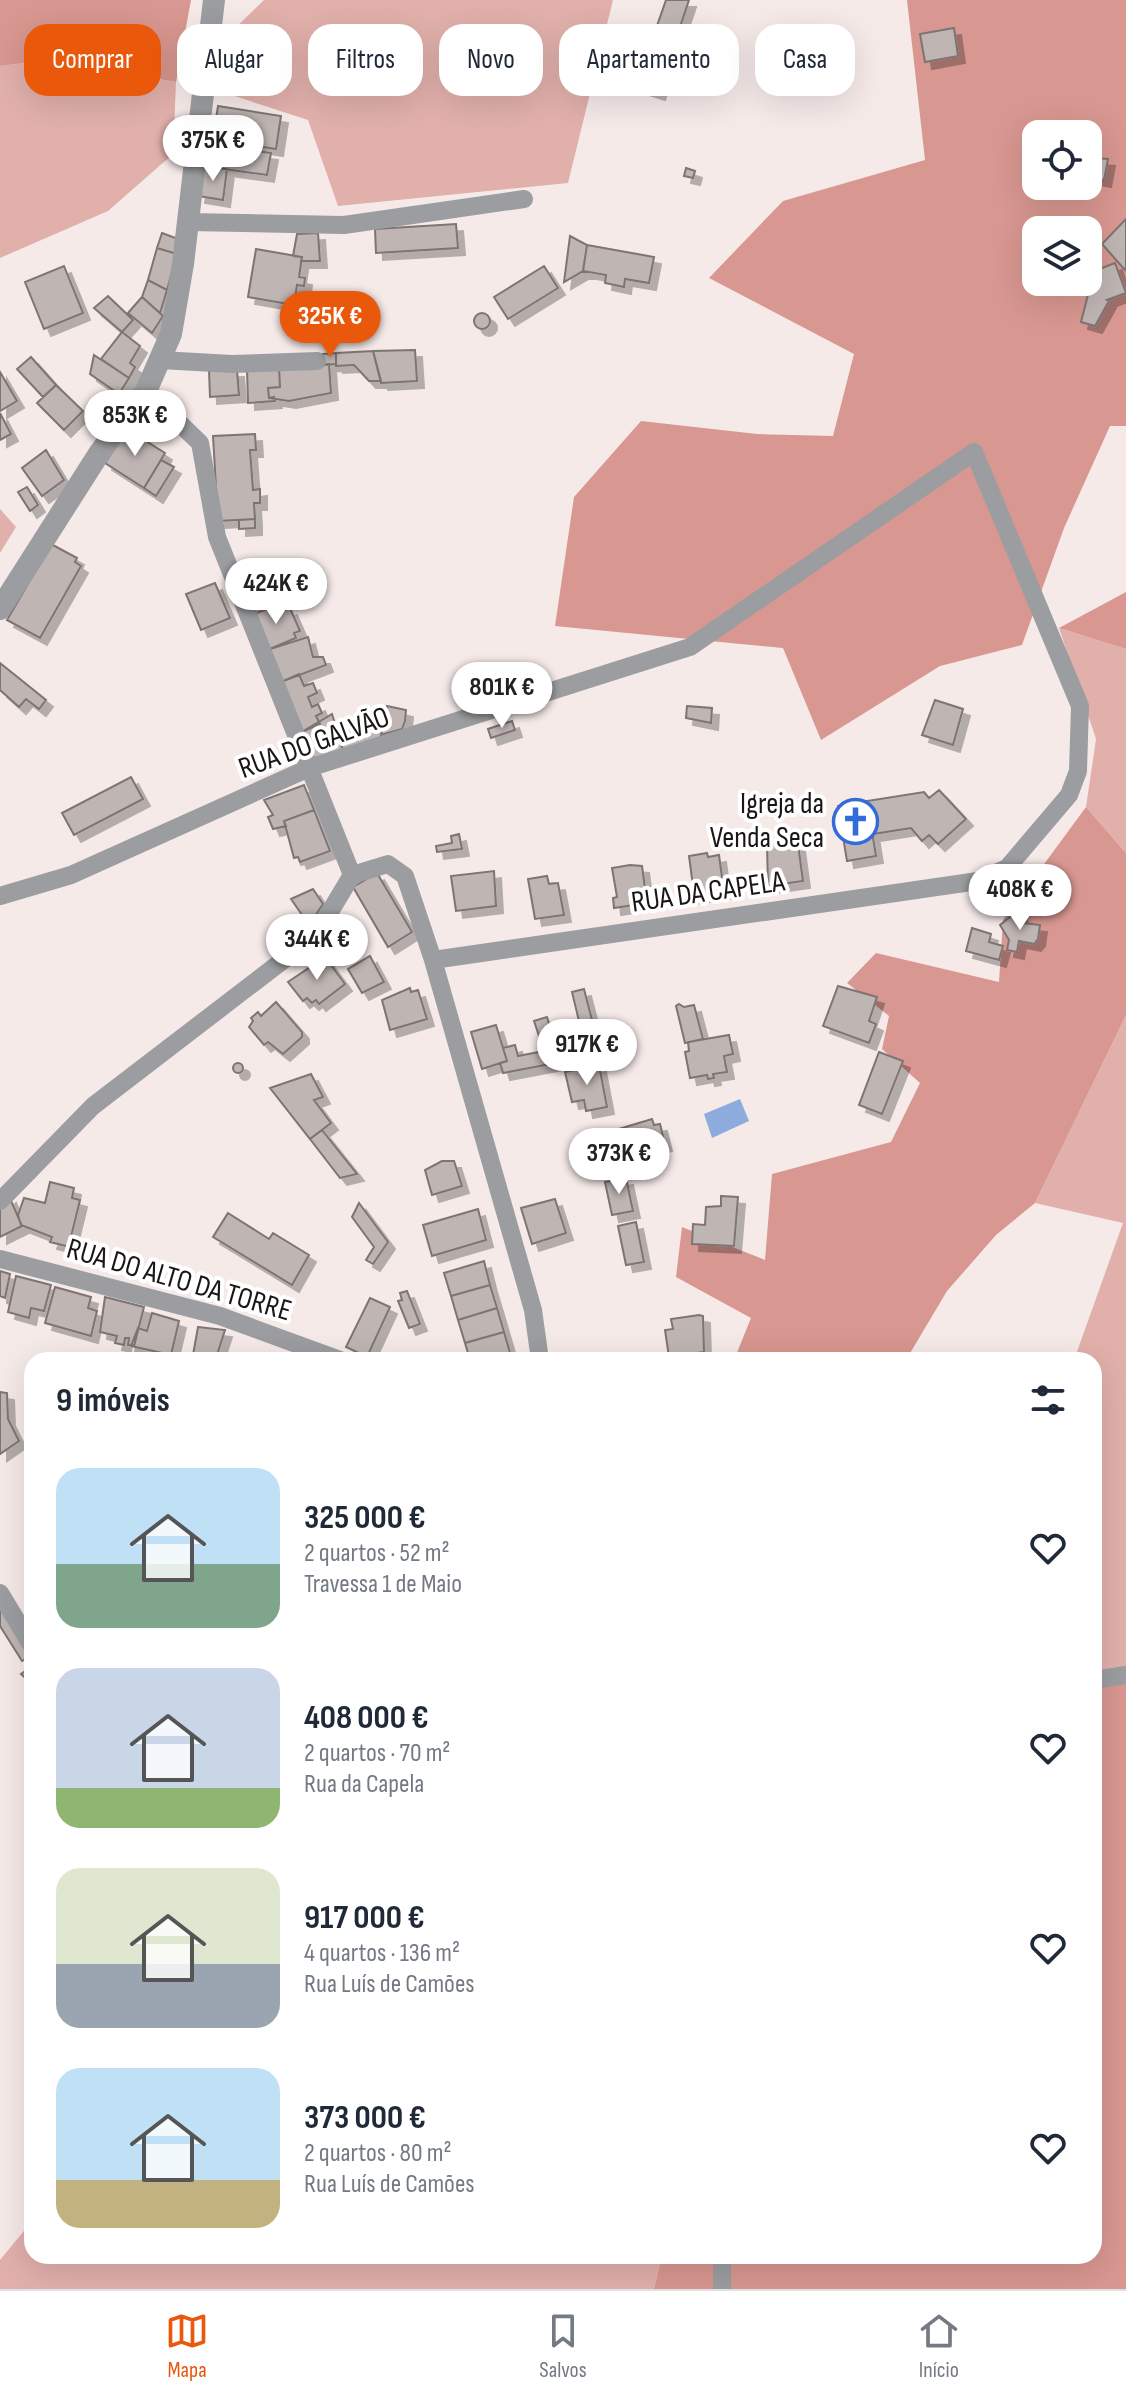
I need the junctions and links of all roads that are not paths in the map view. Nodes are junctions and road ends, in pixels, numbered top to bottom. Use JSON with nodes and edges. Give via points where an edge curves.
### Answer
{"nodes":[{"id":1,"x":214,"y":0,"type":"edge"},
{"id":2,"x":524,"y":199,"type":"dead end"},
{"id":3,"x":188,"y":222,"type":"junction"},
{"id":4,"x":160,"y":360,"type":"junction"},
{"id":5,"x":317,"y":361,"type":"dead end"},
{"id":6,"x":146,"y":391,"type":"junction"},
{"id":7,"x":974,"y":452,"type":"joint"},
{"id":8,"x":0,"y":609,"type":"edge"},
{"id":9,"x":309,"y":768,"type":"junction"},
{"id":10,"x":352,"y":875,"type":"junction"},
{"id":11,"x":0,"y":896,"type":"edge"},
{"id":12,"x":433,"y":960,"type":"junction"},
{"id":13,"x":0,"y":1201,"type":"edge"},
{"id":14,"x":0,"y":1259,"type":"edge"},
{"id":15,"x":318,"y":1352,"type":"edge"},
{"id":16,"x":539,"y":1352,"type":"edge"},
{"id":17,"x":0,"y":1593,"type":"edge"},
{"id":18,"x":24,"y":1633,"type":"edge"},
{"id":19,"x":1126,"y":1675,"type":"edge"},
{"id":20,"x":1102,"y":1679,"type":"edge"},
{"id":21,"x":722,"y":2264,"type":"edge"},
{"id":22,"x":722,"y":2289,"type":"edge"}],
"edges":[{"from":1,"to":3,"type":"street"},
{"from":2,"to":3,"type":"street","via":[[344,225]]},
{"from":3,"to":4,"type":"street","via":[[171,334]]},
{"from":4,"to":5,"type":"street"},
{"from":4,"to":6,"type":"street"},
{"from":6,"to":8,"type":"street","via":[[100,452]]},
{"from":6,"to":9,"type":"street","via":[[200,443],[217,537]]},
{"from":7,"to":9,"type":"street","name":"RUA DO GALVÃO","via":[[690,647]]},
{"from":7,"to":12,"type":"street","name":"RUA DA CAPELA","via":[[1080,706],[1078,771],[1069,795],[1007,868],[978,881]]},
{"from":9,"to":10,"type":"street"},
{"from":9,"to":11,"type":"street","name":"RUA DO GALVÃO","via":[[71,875]]},
{"from":10,"to":12,"type":"street","via":[[388,864],[405,876]]},
{"from":10,"to":13,"type":"street","via":[[316,935],[93,1106]]},
{"from":12,"to":16,"type":"street","via":[[533,1310]]},
{"from":14,"to":15,"type":"street","name":"RUA DO ALTO DA TORRE","via":[[206,1312]]},
{"from":17,"to":18,"type":"street"},
{"from":19,"to":20,"type":"street"},
{"from":21,"to":22,"type":"street"}]}
